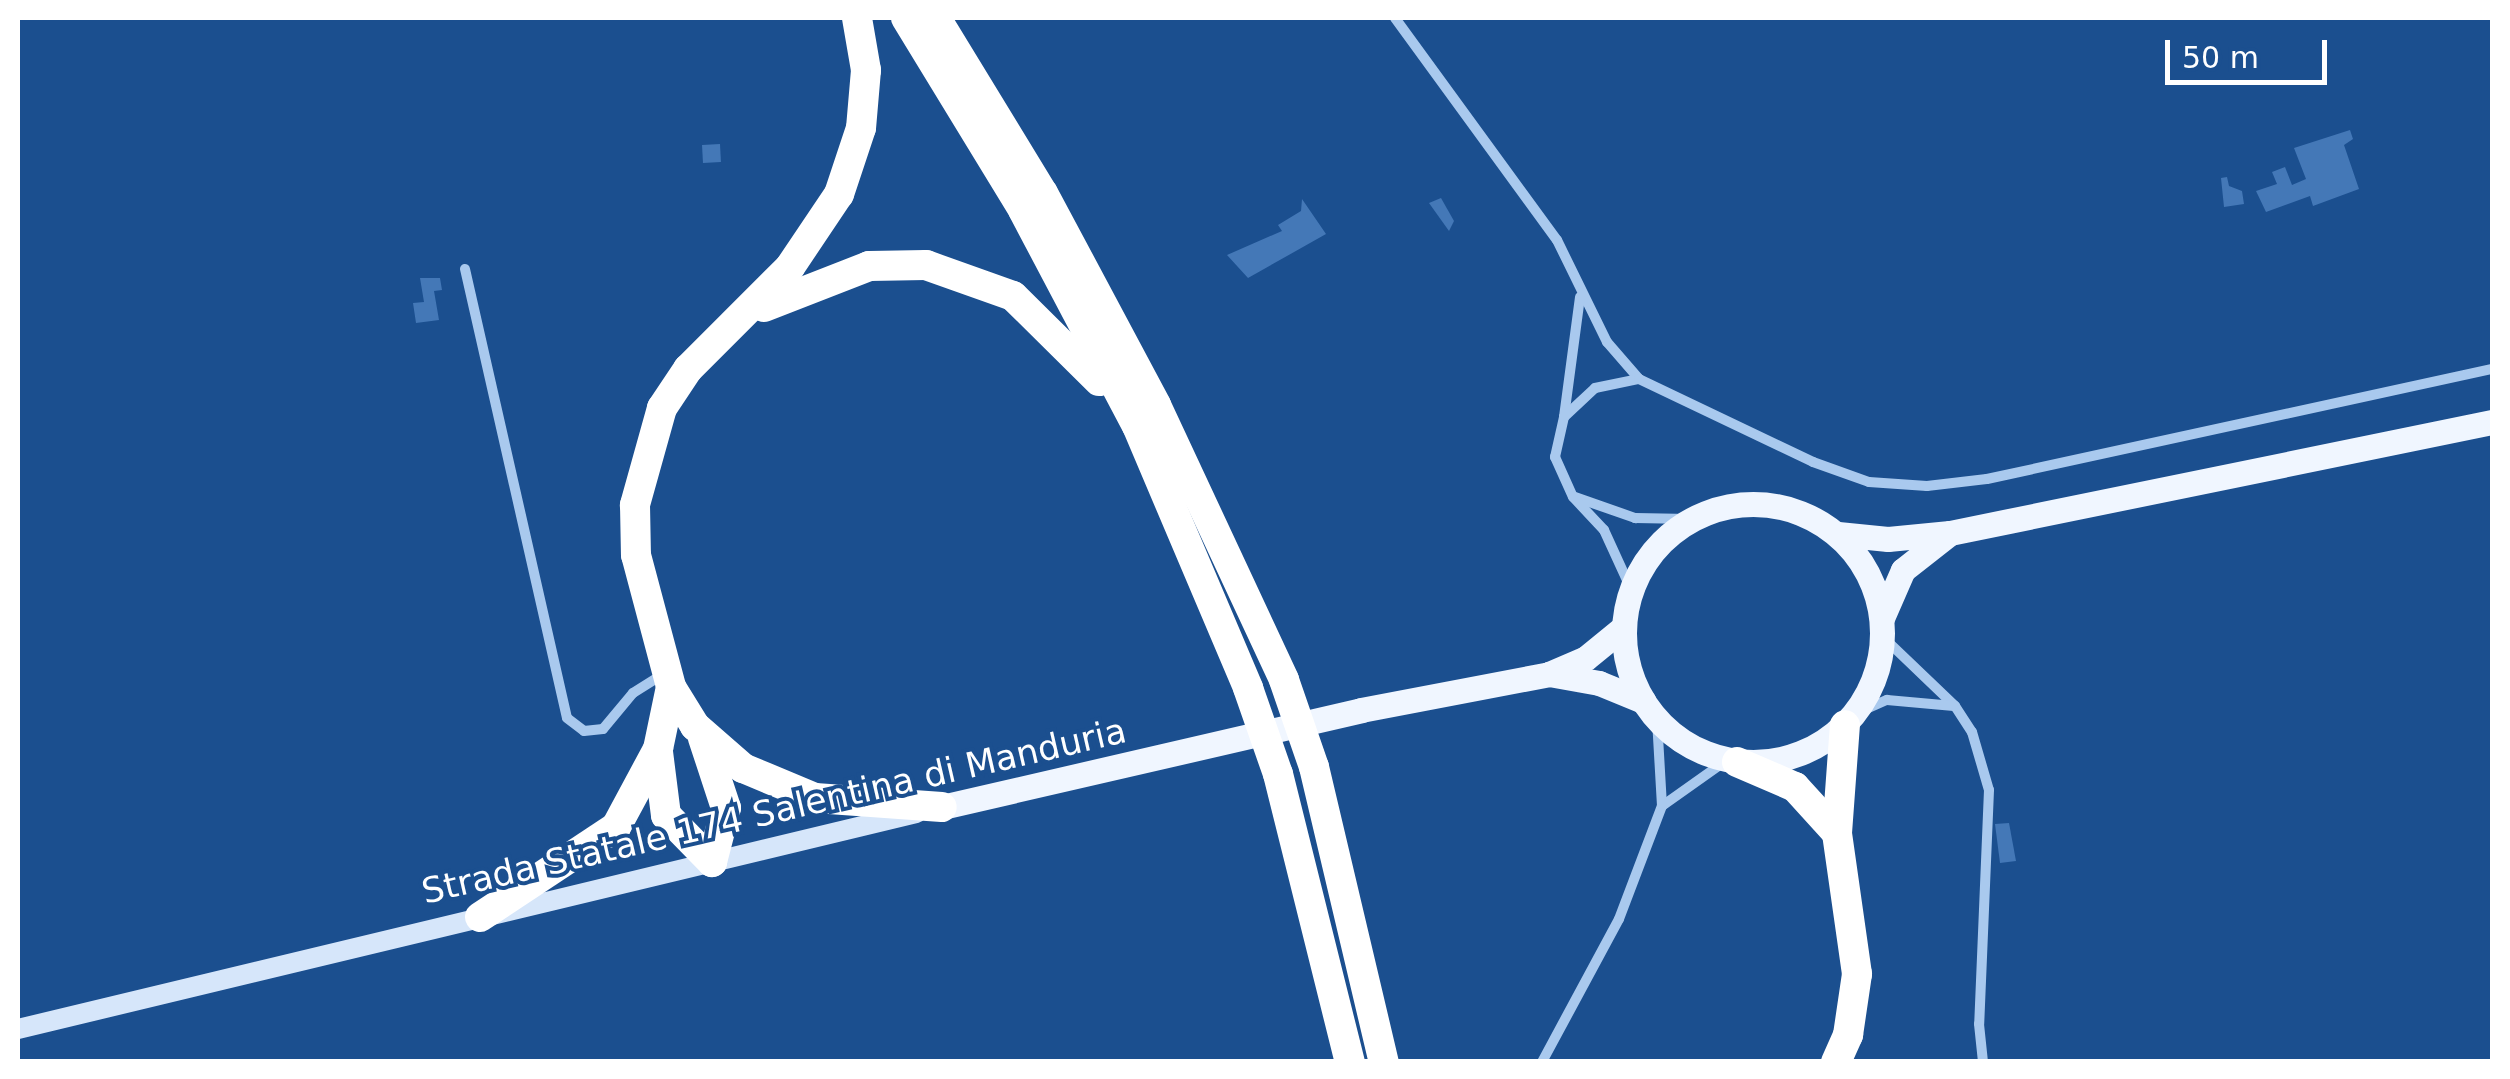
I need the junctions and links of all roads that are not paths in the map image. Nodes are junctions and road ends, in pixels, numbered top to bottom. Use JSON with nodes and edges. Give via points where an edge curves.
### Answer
{"nodes":[{"id":1,"x":857,"y":18,"type":"edge"},
{"id":2,"x":906,"y":18,"type":"edge"},
{"id":3,"x":936,"y":18,"type":"edge"},
{"id":4,"x":1395,"y":18,"type":"edge"},
{"id":5,"x":464,"y":268,"type":"dead end"},
{"id":6,"x":1580,"y":296,"type":"junction"},
{"id":7,"x":735,"y":323,"type":"junction"},
{"id":8,"x":2492,"y":368,"type":"edge"},
{"id":9,"x":1639,"y":379,"type":"junction"},
{"id":10,"x":1130,"y":418,"type":"junction"},
{"id":11,"x":1564,"y":418,"type":"junction"},
{"id":12,"x":2492,"y":422,"type":"edge"},
{"id":13,"x":1572,"y":496,"type":"junction"},
{"id":14,"x":1690,"y":519,"type":"junction"},
{"id":15,"x":1950,"y":533,"type":"junction"},
{"id":16,"x":1838,"y":534,"type":"junction"},
{"id":17,"x":1631,"y":589,"type":"junction"},
{"id":18,"x":1624,"y":627,"type":"junction"},
{"id":19,"x":1882,"y":628,"type":"junction"},
{"id":20,"x":1549,"y":674,"type":"junction"},
{"id":21,"x":668,"y":680,"type":"junction"},
{"id":22,"x":1955,"y":706,"type":"junction"},
{"id":23,"x":1650,"y":710,"type":"junction"},
{"id":24,"x":1850,"y":719,"type":"junction"},
{"id":25,"x":700,"y":731,"type":"junction"},
{"id":26,"x":658,"y":749,"type":"junction"},
{"id":27,"x":1732,"y":761,"type":"junction"},
{"id":28,"x":1662,"y":806,"type":"junction"},
{"id":29,"x":942,"y":807,"type":"junction"},
{"id":30,"x":1837,"y":833,"type":"junction"},
{"id":31,"x":712,"y":862,"type":"junction"},
{"id":32,"x":480,"y":917,"type":"junction"},
{"id":33,"x":1357,"y":950,"type":"junction"},
{"id":34,"x":18,"y":1029,"type":"edge"},
{"id":35,"x":1350,"y":1062,"type":"edge"},
{"id":36,"x":1384,"y":1062,"type":"edge"},
{"id":37,"x":1405,"y":1062,"type":"edge"},
{"id":38,"x":1542,"y":1062,"type":"edge"},
{"id":39,"x":1836,"y":1062,"type":"edge"},
{"id":40,"x":1983,"y":1062,"type":"edge"}],
"edges":[{"from":1,"to":7,"type":"highway","via":[[866,70],[849,170],[823,226]]},
{"from":2,"to":10,"type":"highway","via":[[1023,210]]},
{"from":3,"to":33,"type":"highway","bridge":true,"via":[[1043,193],[1156,405],[1284,680],[1314,767]]},
{"from":4,"to":6,"type":"street","via":[[1557,240]]},
{"from":5,"to":21,"type":"street","via":[[567,718],[584,731],[603,728],[633,694]]},
{"from":6,"to":9,"type":"street"},
{"from":6,"to":11,"type":"street"},
{"from":7,"to":10,"type":"highway","via":[[798,289],[870,266],[926,264],[1013,296],[1080,358]]},
{"from":7,"to":21,"type":"highway","via":[[688,369],[662,408],[634,504],[636,555]]},
{"from":8,"to":9,"type":"street","via":[[1987,479],[1927,486],[1869,482],[1813,462]]},
{"from":9,"to":11,"type":"street","via":[[1595,388]]},
{"from":10,"to":35,"type":"highway","bridge":true,"via":[[1248,688],[1278,774]]},
{"from":11,"to":13,"type":"street","via":[[1555,457]]},
{"from":12,"to":15,"type":"main road"},
{"from":13,"to":14,"type":"street","via":[[1636,518]]},
{"from":13,"to":17,"type":"street","via":[[1604,530]]},
{"from":14,"to":16,"type":"main road","via":[[1719,507],[1782,506]]},
{"from":14,"to":17,"type":"main road","via":[[1665,538]]},
{"from":15,"to":16,"type":"main road","via":[[1888,539]]},
{"from":15,"to":19,"type":"main road","via":[[1903,570]]},
{"from":16,"to":19,"type":"main road","via":[[1867,572]]},
{"from":17,"to":18,"type":"main road"},
{"from":18,"to":20,"type":"main road","name":"Strada Statale 174 Salentina di Manduria","via":[[1586,658]]},
{"from":18,"to":23,"type":"main road","via":[[1628,665]]},
{"from":19,"to":22,"type":"street"},
{"from":19,"to":24,"type":"main road","via":[[1872,686]]},
{"from":20,"to":23,"type":"main road","name":"Strada Statale 174 Salentina di Manduria","via":[[1599,683]]},
{"from":20,"to":29,"type":"main road","name":"Strada Statale 174 Salentina di Manduria","via":[[1360,710]]},
{"from":21,"to":25,"type":"highway"},
{"from":21,"to":26,"type":"highway"},
{"from":22,"to":24,"type":"street","via":[[1887,700]]},
{"from":22,"to":40,"type":"street","via":[[1972,732],[1990,790]]},
{"from":23,"to":27,"type":"main road","via":[[1701,752]]},
{"from":23,"to":28,"type":"street"},
{"from":24,"to":27,"type":"main road","via":[[1806,752]]},
{"from":24,"to":30,"type":"highway"},
{"from":25,"to":29,"type":"highway","via":[[743,768],[815,798]]},
{"from":25,"to":31,"type":"highway","via":[[726,808]]},
{"from":26,"to":31,"type":"highway","via":[[666,816]]},
{"from":26,"to":32,"type":"highway","via":[[616,827]]},
{"from":27,"to":28,"type":"street"},
{"from":27,"to":30,"type":"highway","via":[[1796,787]]},
{"from":28,"to":38,"type":"street","via":[[1619,919]]},
{"from":29,"to":31,"type":"main road","name":"Strada Statale 174 Salentina di Manduria"},
{"from":30,"to":39,"type":"highway","via":[[1857,974],[1848,1034]]},
{"from":31,"to":32,"type":"main road","name":"Strada Statale 174 Salentina di Manduria"},
{"from":32,"to":34,"type":"main road","name":"Strada Statale 174 Salentina di Manduria"},
{"from":33,"to":36,"type":"highway"},
{"from":33,"to":37,"type":"highway","via":[[1395,1024]]}]}
